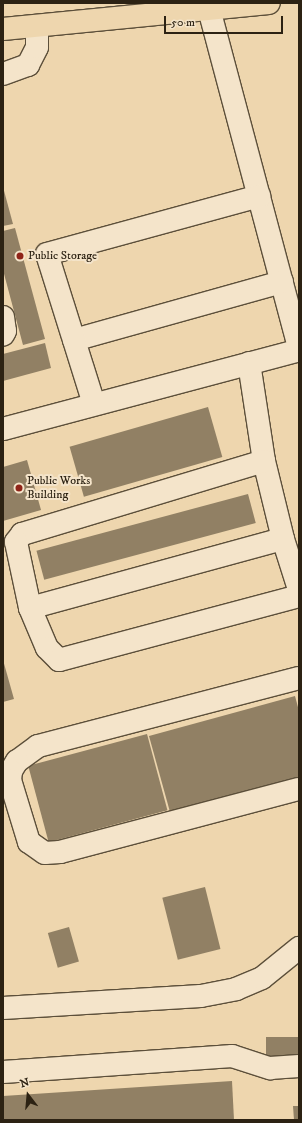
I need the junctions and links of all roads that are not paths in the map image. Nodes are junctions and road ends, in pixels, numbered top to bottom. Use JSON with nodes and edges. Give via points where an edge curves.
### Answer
{"nodes":[{"id":1,"x":269,"y":3,"type":"edge"},
{"id":2,"x":209,"y":9,"type":"junction"},
{"id":3,"x":38,"y":28,"type":"junction"},
{"id":4,"x":3,"y":29,"type":"edge"},
{"id":5,"x":3,"y":74,"type":"edge"},
{"id":6,"x":259,"y":196,"type":"junction"},
{"id":7,"x":282,"y":282,"type":"junction"},
{"id":8,"x":3,"y":317,"type":"edge"},
{"id":9,"x":3,"y":335,"type":"edge"},
{"id":10,"x":74,"y":340,"type":"junction"},
{"id":11,"x":299,"y":349,"type":"edge"},
{"id":12,"x":249,"y":363,"type":"junction"},
{"id":13,"x":94,"y":404,"type":"junction"},
{"id":14,"x":3,"y":429,"type":"edge"},
{"id":15,"x":264,"y":461,"type":"junction"},
{"id":16,"x":283,"y":538,"type":"junction"},
{"id":17,"x":299,"y":589,"type":"edge"},
{"id":18,"x":299,"y":596,"type":"edge"},
{"id":19,"x":30,"y":608,"type":"junction"},
{"id":20,"x":299,"y":678,"type":"edge"},
{"id":21,"x":299,"y":789,"type":"edge"},
{"id":22,"x":299,"y":948,"type":"edge"},
{"id":23,"x":3,"y":1008,"type":"edge"},
{"id":24,"x":299,"y":1066,"type":"edge"},
{"id":25,"x":3,"y":1072,"type":"edge"}],
"edges":[{"from":1,"to":2,"type":"main road"},
{"from":2,"to":3,"type":"main road"},
{"from":2,"to":6,"type":"lane"},
{"from":3,"to":4,"type":"main road"},
{"from":3,"to":5,"type":"lane","via":[[36,48],[28,65]]},
{"from":6,"to":7,"type":"lane"},
{"from":6,"to":10,"type":"lane","via":[[47,254]]},
{"from":7,"to":10,"type":"lane"},
{"from":7,"to":11,"type":"lane"},
{"from":8,"to":9,"type":"lane"},
{"from":10,"to":13,"type":"lane"},
{"from":11,"to":12,"type":"lane"},
{"from":12,"to":13,"type":"lane"},
{"from":12,"to":15,"type":"lane"},
{"from":13,"to":14,"type":"lane"},
{"from":15,"to":16,"type":"lane"},
{"from":15,"to":19,"type":"lane","via":[[22,534],[16,542]]},
{"from":16,"to":17,"type":"lane"},
{"from":16,"to":19,"type":"lane"},
{"from":18,"to":19,"type":"lane","via":[[59,660],[47,648]]},
{"from":20,"to":21,"type":"lane","via":[[38,746],[17,761],[11,771],[10,780],[29,842],[45,853],[60,852]]},
{"from":22,"to":23,"type":"lane","via":[[262,978],[236,990],[201,996]]},
{"from":24,"to":25,"type":"lane","via":[[270,1068],[232,1056]]}]}
